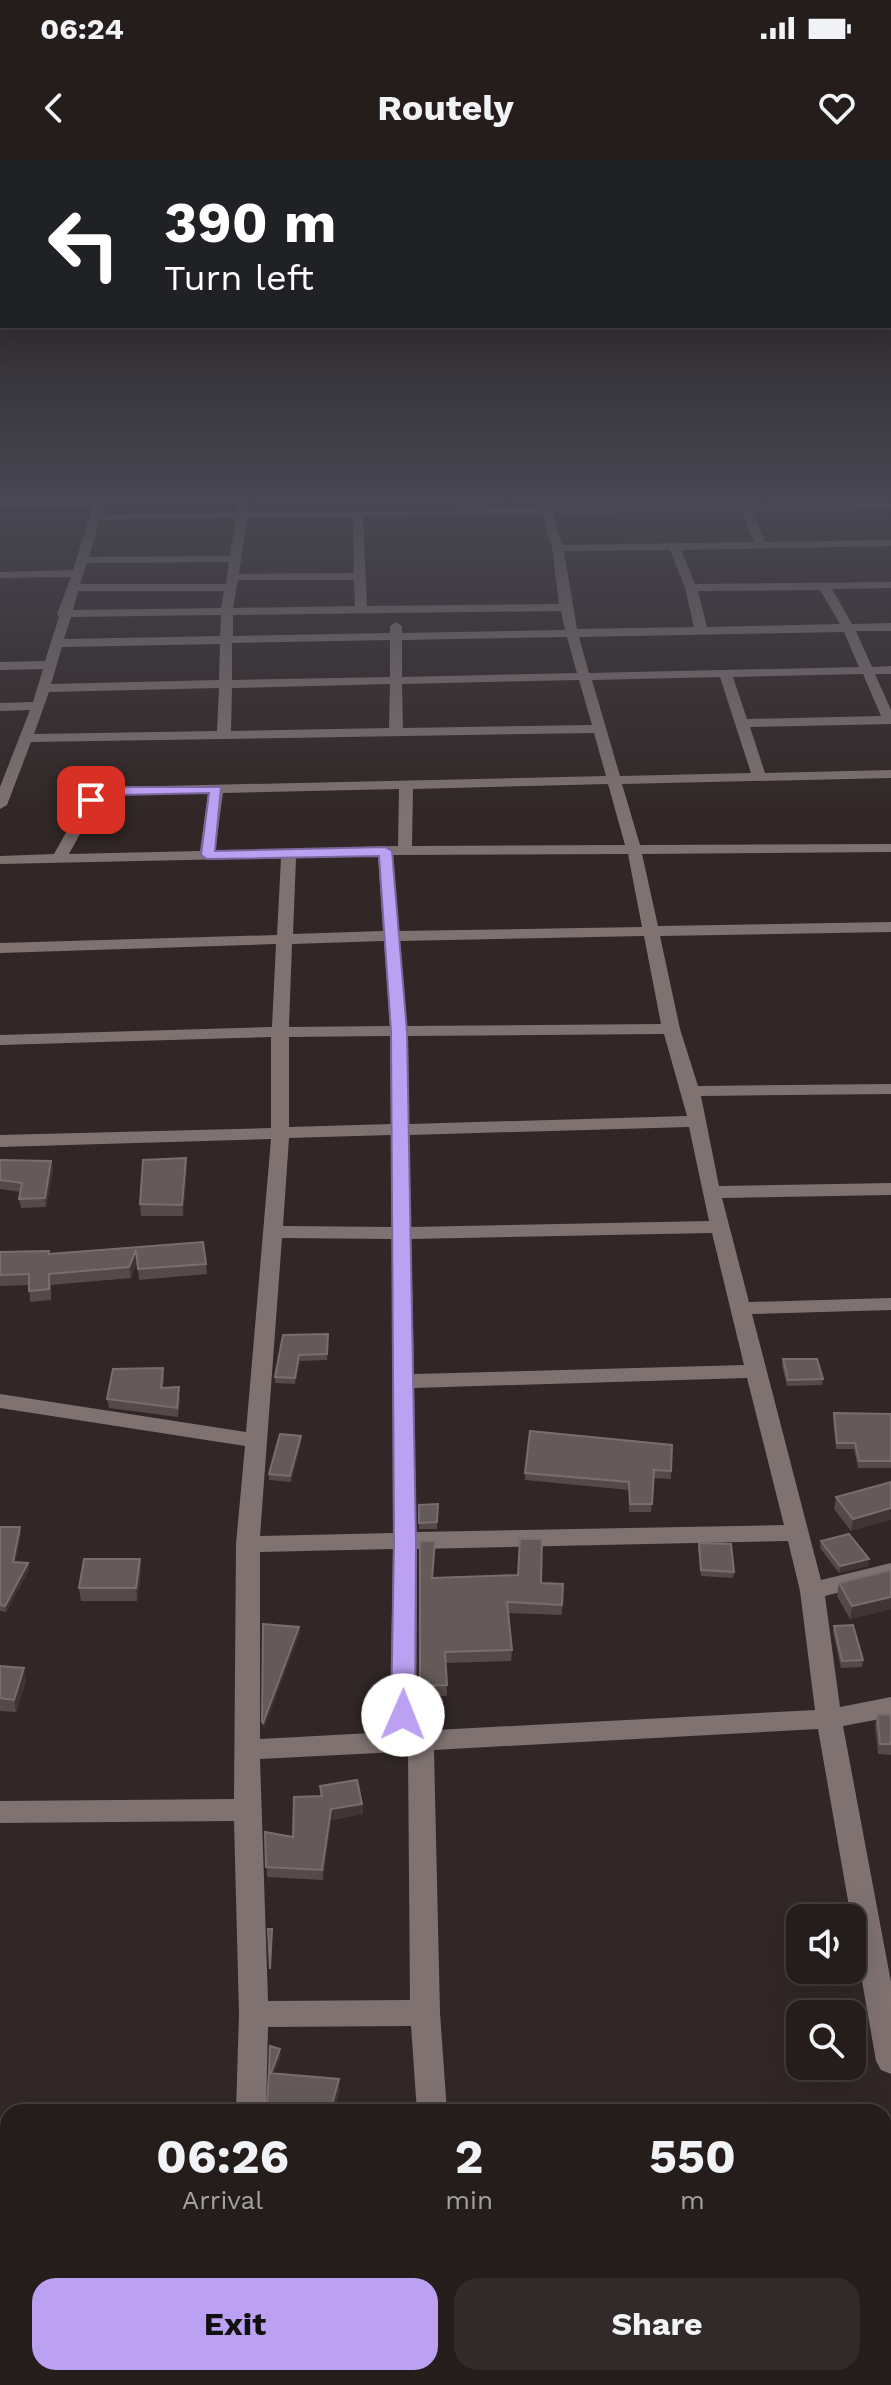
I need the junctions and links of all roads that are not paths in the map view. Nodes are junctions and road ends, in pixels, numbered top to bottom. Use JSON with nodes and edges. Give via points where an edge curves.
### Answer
{"nodes":[{"id":1,"x":65,"y":607,"type":"edge"},
{"id":2,"x":228,"y":607,"type":"edge"},
{"id":3,"x":361,"y":607,"type":"edge"},
{"id":4,"x":565,"y":607,"type":"joint"},
{"id":5,"x":696,"y":607,"type":"edge"},
{"id":6,"x":836,"y":607,"type":"edge"},
{"id":7,"x":361,"y":610,"type":"junction"},
{"id":8,"x":397,"y":610,"type":"junction"},
{"id":9,"x":227,"y":611,"type":"junction"},
{"id":10,"x":63,"y":614,"type":"junction"},
{"id":11,"x":848,"y":627,"type":"junction"},
{"id":12,"x":891,"y":627,"type":"edge"},
{"id":13,"x":701,"y":629,"type":"junction"},
{"id":14,"x":571,"y":631,"type":"junction"},
{"id":15,"x":395,"y":637,"type":"junction"},
{"id":16,"x":225,"y":640,"type":"junction"},
{"id":17,"x":55,"y":643,"type":"junction"},
{"id":18,"x":49,"y":665,"type":"junction"},
{"id":19,"x":0,"y":666,"type":"edge"},
{"id":20,"x":891,"y":670,"type":"edge"},
{"id":21,"x":865,"y":671,"type":"junction"},
{"id":22,"x":726,"y":675,"type":"junction"},
{"id":23,"x":587,"y":678,"type":"junction"},
{"id":24,"x":396,"y":682,"type":"junction"},
{"id":25,"x":226,"y":685,"type":"junction"},
{"id":26,"x":44,"y":688,"type":"junction"},
{"id":27,"x":38,"y":706,"type":"junction"},
{"id":28,"x":0,"y":707,"type":"edge"},
{"id":29,"x":890,"y":720,"type":"edge"},
{"id":30,"x":743,"y":723,"type":"junction"},
{"id":31,"x":601,"y":729,"type":"junction"},
{"id":32,"x":396,"y":732,"type":"junction"},
{"id":33,"x":224,"y":734,"type":"junction"},
{"id":34,"x":26,"y":738,"type":"junction"},
{"id":35,"x":891,"y":774,"type":"edge"},
{"id":36,"x":760,"y":778,"type":"junction"},
{"id":37,"x":615,"y":780,"type":"junction"},
{"id":38,"x":406,"y":785,"type":"junction"},
{"id":39,"x":216,"y":789,"type":"junction"},
{"id":40,"x":0,"y":805,"type":"edge"},
{"id":41,"x":891,"y":848,"type":"edge"},
{"id":42,"x":634,"y":849,"type":"junction"},
{"id":43,"x":395,"y":851,"type":"junction"},
{"id":44,"x":289,"y":854,"type":"junction"},
{"id":45,"x":207,"y":855,"type":"junction"},
{"id":46,"x":59,"y":858,"type":"junction"},
{"id":47,"x":0,"y":861,"type":"edge"},
{"id":48,"x":891,"y":927,"type":"edge"},
{"id":49,"x":650,"y":932,"type":"junction"},
{"id":50,"x":392,"y":936,"type":"junction"},
{"id":51,"x":284,"y":940,"type":"junction"},
{"id":52,"x":0,"y":948,"type":"edge"},
{"id":53,"x":671,"y":1029,"type":"junction"},
{"id":54,"x":280,"y":1032,"type":"junction"},
{"id":55,"x":399,"y":1032,"type":"junction"},
{"id":56,"x":0,"y":1040,"type":"edge"},
{"id":57,"x":891,"y":1089,"type":"edge"},
{"id":58,"x":691,"y":1091,"type":"junction"},
{"id":59,"x":697,"y":1121,"type":"junction"},
{"id":60,"x":399,"y":1130,"type":"junction"},
{"id":61,"x":280,"y":1135,"type":"junction"},
{"id":62,"x":0,"y":1141,"type":"edge"},
{"id":63,"x":891,"y":1189,"type":"edge"},
{"id":64,"x":711,"y":1192,"type":"junction"},
{"id":65,"x":720,"y":1227,"type":"junction"},
{"id":66,"x":273,"y":1232,"type":"junction"},
{"id":67,"x":400,"y":1233,"type":"junction"},
{"id":68,"x":891,"y":1304,"type":"edge"},
{"id":69,"x":741,"y":1308,"type":"junction"},
{"id":70,"x":757,"y":1371,"type":"junction"},
{"id":71,"x":403,"y":1381,"type":"junction"},
{"id":72,"x":0,"y":1401,"type":"edge"},
{"id":73,"x":256,"y":1441,"type":"junction"},
{"id":74,"x":798,"y":1533,"type":"junction"},
{"id":75,"x":405,"y":1542,"type":"junction"},
{"id":76,"x":248,"y":1544,"type":"junction"},
{"id":77,"x":891,"y":1571,"type":"edge"},
{"id":78,"x":812,"y":1591,"type":"junction"},
{"id":79,"x":891,"y":1707,"type":"edge"},
{"id":80,"x":829,"y":1719,"type":"junction"},
{"id":81,"x":412,"y":1742,"type":"junction"},
{"id":82,"x":246,"y":1750,"type":"junction"},
{"id":83,"x":247,"y":1810,"type":"junction"},
{"id":84,"x":0,"y":1812,"type":"edge"},
{"id":85,"x":425,"y":2013,"type":"junction"},
{"id":86,"x":254,"y":2014,"type":"junction"},
{"id":87,"x":891,"y":2061,"type":"edge"},
{"id":88,"x":251,"y":2104,"type":"edge"},
{"id":89,"x":431,"y":2104,"type":"edge"}],
"edges":[{"from":1,"to":10,"type":"street"},
{"from":2,"to":9,"type":"street"},
{"from":3,"to":7,"type":"street"},
{"from":4,"to":8,"type":"street"},
{"from":4,"to":14,"type":"street"},
{"from":5,"to":13,"type":"street"},
{"from":6,"to":11,"type":"street"},
{"from":7,"to":8,"type":"street"},
{"from":7,"to":9,"type":"street"},
{"from":8,"to":15,"type":"street"},
{"from":9,"to":10,"type":"street"},
{"from":9,"to":16,"type":"street"},
{"from":10,"to":17,"type":"street"},
{"from":11,"to":12,"type":"street"},
{"from":11,"to":13,"type":"street"},
{"from":11,"to":21,"type":"street"},
{"from":13,"to":14,"type":"street"},
{"from":14,"to":15,"type":"street"},
{"from":14,"to":23,"type":"street"},
{"from":15,"to":16,"type":"street"},
{"from":15,"to":24,"type":"street"},
{"from":16,"to":17,"type":"street"},
{"from":16,"to":25,"type":"street"},
{"from":17,"to":18,"type":"street"},
{"from":18,"to":19,"type":"street"},
{"from":18,"to":26,"type":"street"},
{"from":20,"to":21,"type":"street"},
{"from":21,"to":22,"type":"street"},
{"from":21,"to":29,"type":"street"},
{"from":22,"to":23,"type":"street"},
{"from":22,"to":30,"type":"street"},
{"from":23,"to":24,"type":"street"},
{"from":23,"to":31,"type":"street"},
{"from":24,"to":25,"type":"street"},
{"from":24,"to":32,"type":"street"},
{"from":25,"to":26,"type":"street"},
{"from":25,"to":33,"type":"street"},
{"from":26,"to":27,"type":"street"},
{"from":27,"to":28,"type":"street"},
{"from":27,"to":34,"type":"street"},
{"from":29,"to":30,"type":"street"},
{"from":30,"to":36,"type":"street"},
{"from":31,"to":32,"type":"street"},
{"from":31,"to":37,"type":"street"},
{"from":32,"to":33,"type":"street"},
{"from":33,"to":34,"type":"street"},
{"from":34,"to":40,"type":"street"},
{"from":35,"to":36,"type":"street"},
{"from":36,"to":37,"type":"street"},
{"from":37,"to":38,"type":"street"},
{"from":37,"to":42,"type":"street"},
{"from":38,"to":39,"type":"street"},
{"from":38,"to":43,"type":"street"},
{"from":39,"to":45,"type":"street"},
{"from":39,"to":46,"type":"street","via":[[103,794],[91,800]]},
{"from":41,"to":42,"type":"street"},
{"from":42,"to":43,"type":"street"},
{"from":42,"to":49,"type":"street"},
{"from":43,"to":44,"type":"street"},
{"from":43,"to":50,"type":"street"},
{"from":44,"to":45,"type":"street"},
{"from":44,"to":51,"type":"street"},
{"from":45,"to":46,"type":"street"},
{"from":46,"to":47,"type":"street"},
{"from":48,"to":49,"type":"street"},
{"from":49,"to":50,"type":"street"},
{"from":49,"to":53,"type":"street"},
{"from":50,"to":51,"type":"street"},
{"from":50,"to":55,"type":"street"},
{"from":51,"to":52,"type":"street"},
{"from":51,"to":54,"type":"street"},
{"from":53,"to":55,"type":"street"},
{"from":53,"to":58,"type":"street"},
{"from":54,"to":55,"type":"street"},
{"from":54,"to":56,"type":"street"},
{"from":54,"to":61,"type":"street"},
{"from":55,"to":60,"type":"street"},
{"from":57,"to":58,"type":"street"},
{"from":58,"to":59,"type":"street"},
{"from":59,"to":60,"type":"street"},
{"from":59,"to":64,"type":"street"},
{"from":60,"to":61,"type":"street"},
{"from":60,"to":67,"type":"street"},
{"from":61,"to":62,"type":"street"},
{"from":61,"to":66,"type":"street"},
{"from":63,"to":64,"type":"street"},
{"from":64,"to":65,"type":"street"},
{"from":65,"to":67,"type":"street"},
{"from":65,"to":69,"type":"street"},
{"from":66,"to":67,"type":"street"},
{"from":66,"to":73,"type":"street"},
{"from":67,"to":71,"type":"street"},
{"from":68,"to":69,"type":"street"},
{"from":69,"to":70,"type":"street"},
{"from":70,"to":71,"type":"street"},
{"from":70,"to":74,"type":"street"},
{"from":71,"to":75,"type":"street"},
{"from":72,"to":73,"type":"street"},
{"from":73,"to":76,"type":"street"},
{"from":74,"to":75,"type":"street"},
{"from":74,"to":78,"type":"street"},
{"from":75,"to":76,"type":"street"},
{"from":75,"to":81,"type":"street"},
{"from":76,"to":82,"type":"street"},
{"from":77,"to":78,"type":"street"},
{"from":78,"to":80,"type":"street"},
{"from":79,"to":80,"type":"street"},
{"from":80,"to":81,"type":"street"},
{"from":80,"to":87,"type":"street"},
{"from":81,"to":82,"type":"street"},
{"from":81,"to":85,"type":"street"},
{"from":82,"to":83,"type":"street"},
{"from":83,"to":84,"type":"street"},
{"from":83,"to":86,"type":"street"},
{"from":85,"to":86,"type":"street"},
{"from":85,"to":89,"type":"street"},
{"from":86,"to":88,"type":"street"}]}
